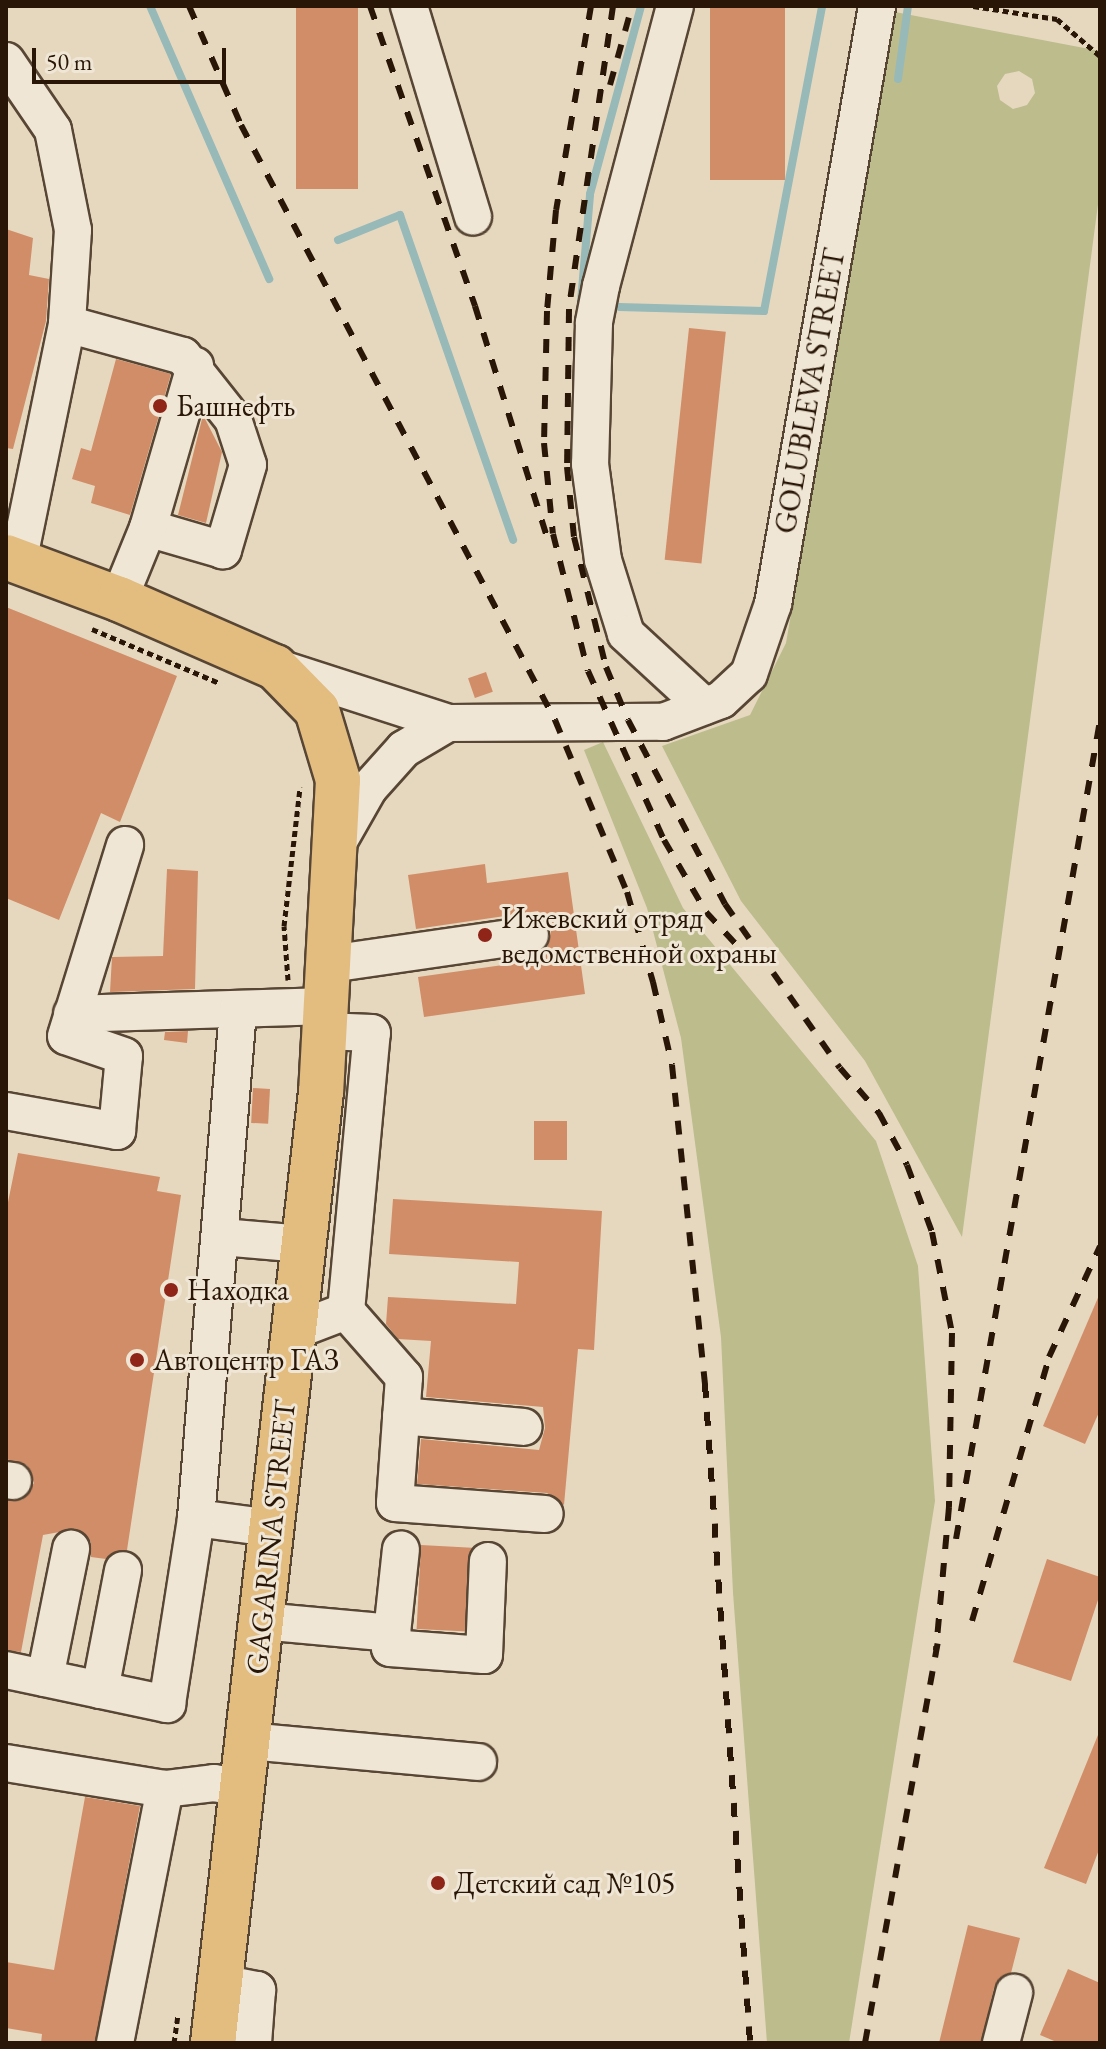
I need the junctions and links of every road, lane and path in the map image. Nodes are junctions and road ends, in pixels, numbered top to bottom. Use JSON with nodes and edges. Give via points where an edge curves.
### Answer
{"nodes":[{"id":1,"x":409,"y":6,"type":"edge"},
{"id":2,"x":675,"y":6,"type":"edge"},
{"id":3,"x":877,"y":6,"type":"edge"},
{"id":4,"x":973,"y":6,"type":"edge"},
{"id":5,"x":1100,"y":56,"type":"edge"},
{"id":6,"x":6,"y":61,"type":"edge"},
{"id":7,"x":473,"y":217,"type":"dead end"},
{"id":8,"x":67,"y":324,"type":"junction"},
{"id":9,"x":195,"y":366,"type":"junction"},
{"id":10,"x":148,"y":528,"type":"junction"},
{"id":11,"x":12,"y":559,"type":"edge"},
{"id":12,"x":119,"y":599,"type":"junction"},
{"id":13,"x":78,"y":623,"type":"dead end"},
{"id":14,"x":275,"y":667,"type":"junction"},
{"id":15,"x":224,"y":685,"type":"dead end"},
{"id":16,"x":704,"y":706,"type":"junction"},
{"id":17,"x":448,"y":723,"type":"junction"},
{"id":18,"x":302,"y":775,"type":"dead end"},
{"id":19,"x":337,"y":844,"type":"junction"},
{"id":20,"x":125,"y":845,"type":"dead end"},
{"id":21,"x":530,"y":935,"type":"dead end"},
{"id":22,"x":317,"y":1002,"type":"junction"},
{"id":23,"x":238,"y":1010,"type":"junction"},
{"id":24,"x":72,"y":1014,"type":"junction"},
{"id":25,"x":6,"y":1111,"type":"edge"},
{"id":26,"x":222,"y":1237,"type":"junction"},
{"id":27,"x":303,"y":1244,"type":"junction"},
{"id":28,"x":346,"y":1311,"type":"junction"},
{"id":29,"x":294,"y":1331,"type":"junction"},
{"id":30,"x":401,"y":1416,"type":"junction"},
{"id":31,"x":524,"y":1427,"type":"dead end"},
{"id":32,"x":545,"y":1514,"type":"dead end"},
{"id":33,"x":196,"y":1518,"type":"junction"},
{"id":34,"x":271,"y":1528,"type":"junction"},
{"id":35,"x":71,"y":1549,"type":"dead end"},
{"id":36,"x":401,"y":1549,"type":"dead end"},
{"id":37,"x":488,"y":1561,"type":"dead end"},
{"id":38,"x":123,"y":1570,"type":"dead end"},
{"id":39,"x":261,"y":1621,"type":"junction"},
{"id":40,"x":392,"y":1633,"type":"junction"},
{"id":41,"x":6,"y":1670,"type":"edge"},
{"id":42,"x":45,"y":1678,"type":"junction"},
{"id":43,"x":100,"y":1690,"type":"junction"},
{"id":44,"x":248,"y":1741,"type":"junction"},
{"id":45,"x":478,"y":1762,"type":"dead end"},
{"id":46,"x":6,"y":1763,"type":"edge"},
{"id":47,"x":243,"y":1788,"type":"junction"},
{"id":48,"x":165,"y":1789,"type":"junction"},
{"id":49,"x":220,"y":1983,"type":"junction"},
{"id":50,"x":1014,"y":1993,"type":"dead end"},
{"id":51,"x":115,"y":2043,"type":"edge"},
{"id":52,"x":213,"y":2043,"type":"edge"},
{"id":53,"x":253,"y":2043,"type":"edge"},
{"id":54,"x":1001,"y":2043,"type":"edge"}],
"edges":[{"from":1,"to":7,"type":"street"},
{"from":2,"to":16,"type":"street","via":[[594,323],[590,464],[603,560],[626,634]]},
{"from":3,"to":16,"type":"street","name":"GOLUBLEVA STREET","via":[[773,604],[749,674],[721,700]]},
{"from":4,"to":5,"type":"path","via":[[1057,19]]},
{"from":6,"to":8,"type":"street","via":[[53,130],[73,230]]},
{"from":8,"to":9,"type":"street","via":[[183,356]]},
{"from":8,"to":11,"type":"street"},
{"from":9,"to":10,"type":"street"},
{"from":9,"to":10,"type":"street","via":[[233,419],[248,465],[244,479],[223,550]]},
{"from":10,"to":12,"type":"street"},
{"from":11,"to":12,"type":"main road"},
{"from":12,"to":14,"type":"main road"},
{"from":13,"to":15,"type":"path"},
{"from":14,"to":17,"type":"street"},
{"from":14,"to":19,"type":"main road","name":"GAGARINA STREET","via":[[317,710],[330,740],[338,780]]},
{"from":16,"to":17,"type":"street","name":"GOLUBLEVA STREET","via":[[663,722]]},
{"from":17,"to":19,"type":"street","via":[[404,749],[369,788]]},
{"from":18,"to":22,"type":"path","via":[[284,926]]},
{"from":19,"to":22,"type":"main road","name":"GAGARINA STREET"},
{"from":20,"to":24,"type":"street"},
{"from":21,"to":22,"type":"street"},
{"from":22,"to":23,"type":"street"},
{"from":22,"to":27,"type":"main road","name":"GAGARINA STREET"},
{"from":22,"to":28,"type":"street","via":[[372,1033]]},
{"from":23,"to":24,"type":"street"},
{"from":23,"to":26,"type":"street"},
{"from":24,"to":25,"type":"street","via":[[66,1036],[124,1056],[117,1131]]},
{"from":26,"to":27,"type":"street"},
{"from":26,"to":33,"type":"street"},
{"from":27,"to":29,"type":"main road","name":"GAGARINA STREET"},
{"from":28,"to":29,"type":"street"},
{"from":28,"to":30,"type":"street","via":[[404,1377]]},
{"from":29,"to":34,"type":"main road","name":"GAGARINA STREET"},
{"from":30,"to":31,"type":"street"},
{"from":30,"to":32,"type":"street","via":[[395,1503]]},
{"from":33,"to":34,"type":"street"},
{"from":33,"to":43,"type":"street","via":[[167,1704]]},
{"from":34,"to":39,"type":"main road","name":"GAGARINA STREET"},
{"from":35,"to":42,"type":"street"},
{"from":36,"to":40,"type":"street"},
{"from":37,"to":40,"type":"street","via":[[484,1655],[390,1648]]},
{"from":38,"to":43,"type":"street"},
{"from":39,"to":40,"type":"street"},
{"from":39,"to":44,"type":"main road","name":"GAGARINA STREET"},
{"from":41,"to":42,"type":"street"},
{"from":42,"to":43,"type":"street"},
{"from":44,"to":45,"type":"street"},
{"from":44,"to":47,"type":"main road","name":"GAGARINA STREET"},
{"from":46,"to":48,"type":"street"},
{"from":47,"to":48,"type":"street","via":[[214,1783]]},
{"from":47,"to":49,"type":"main road","name":"GAGARINA STREET"},
{"from":48,"to":51,"type":"street"},
{"from":49,"to":52,"type":"main road","name":"GAGARINA STREET"},
{"from":49,"to":53,"type":"street","via":[[257,1990]]},
{"from":50,"to":54,"type":"street"}]}
